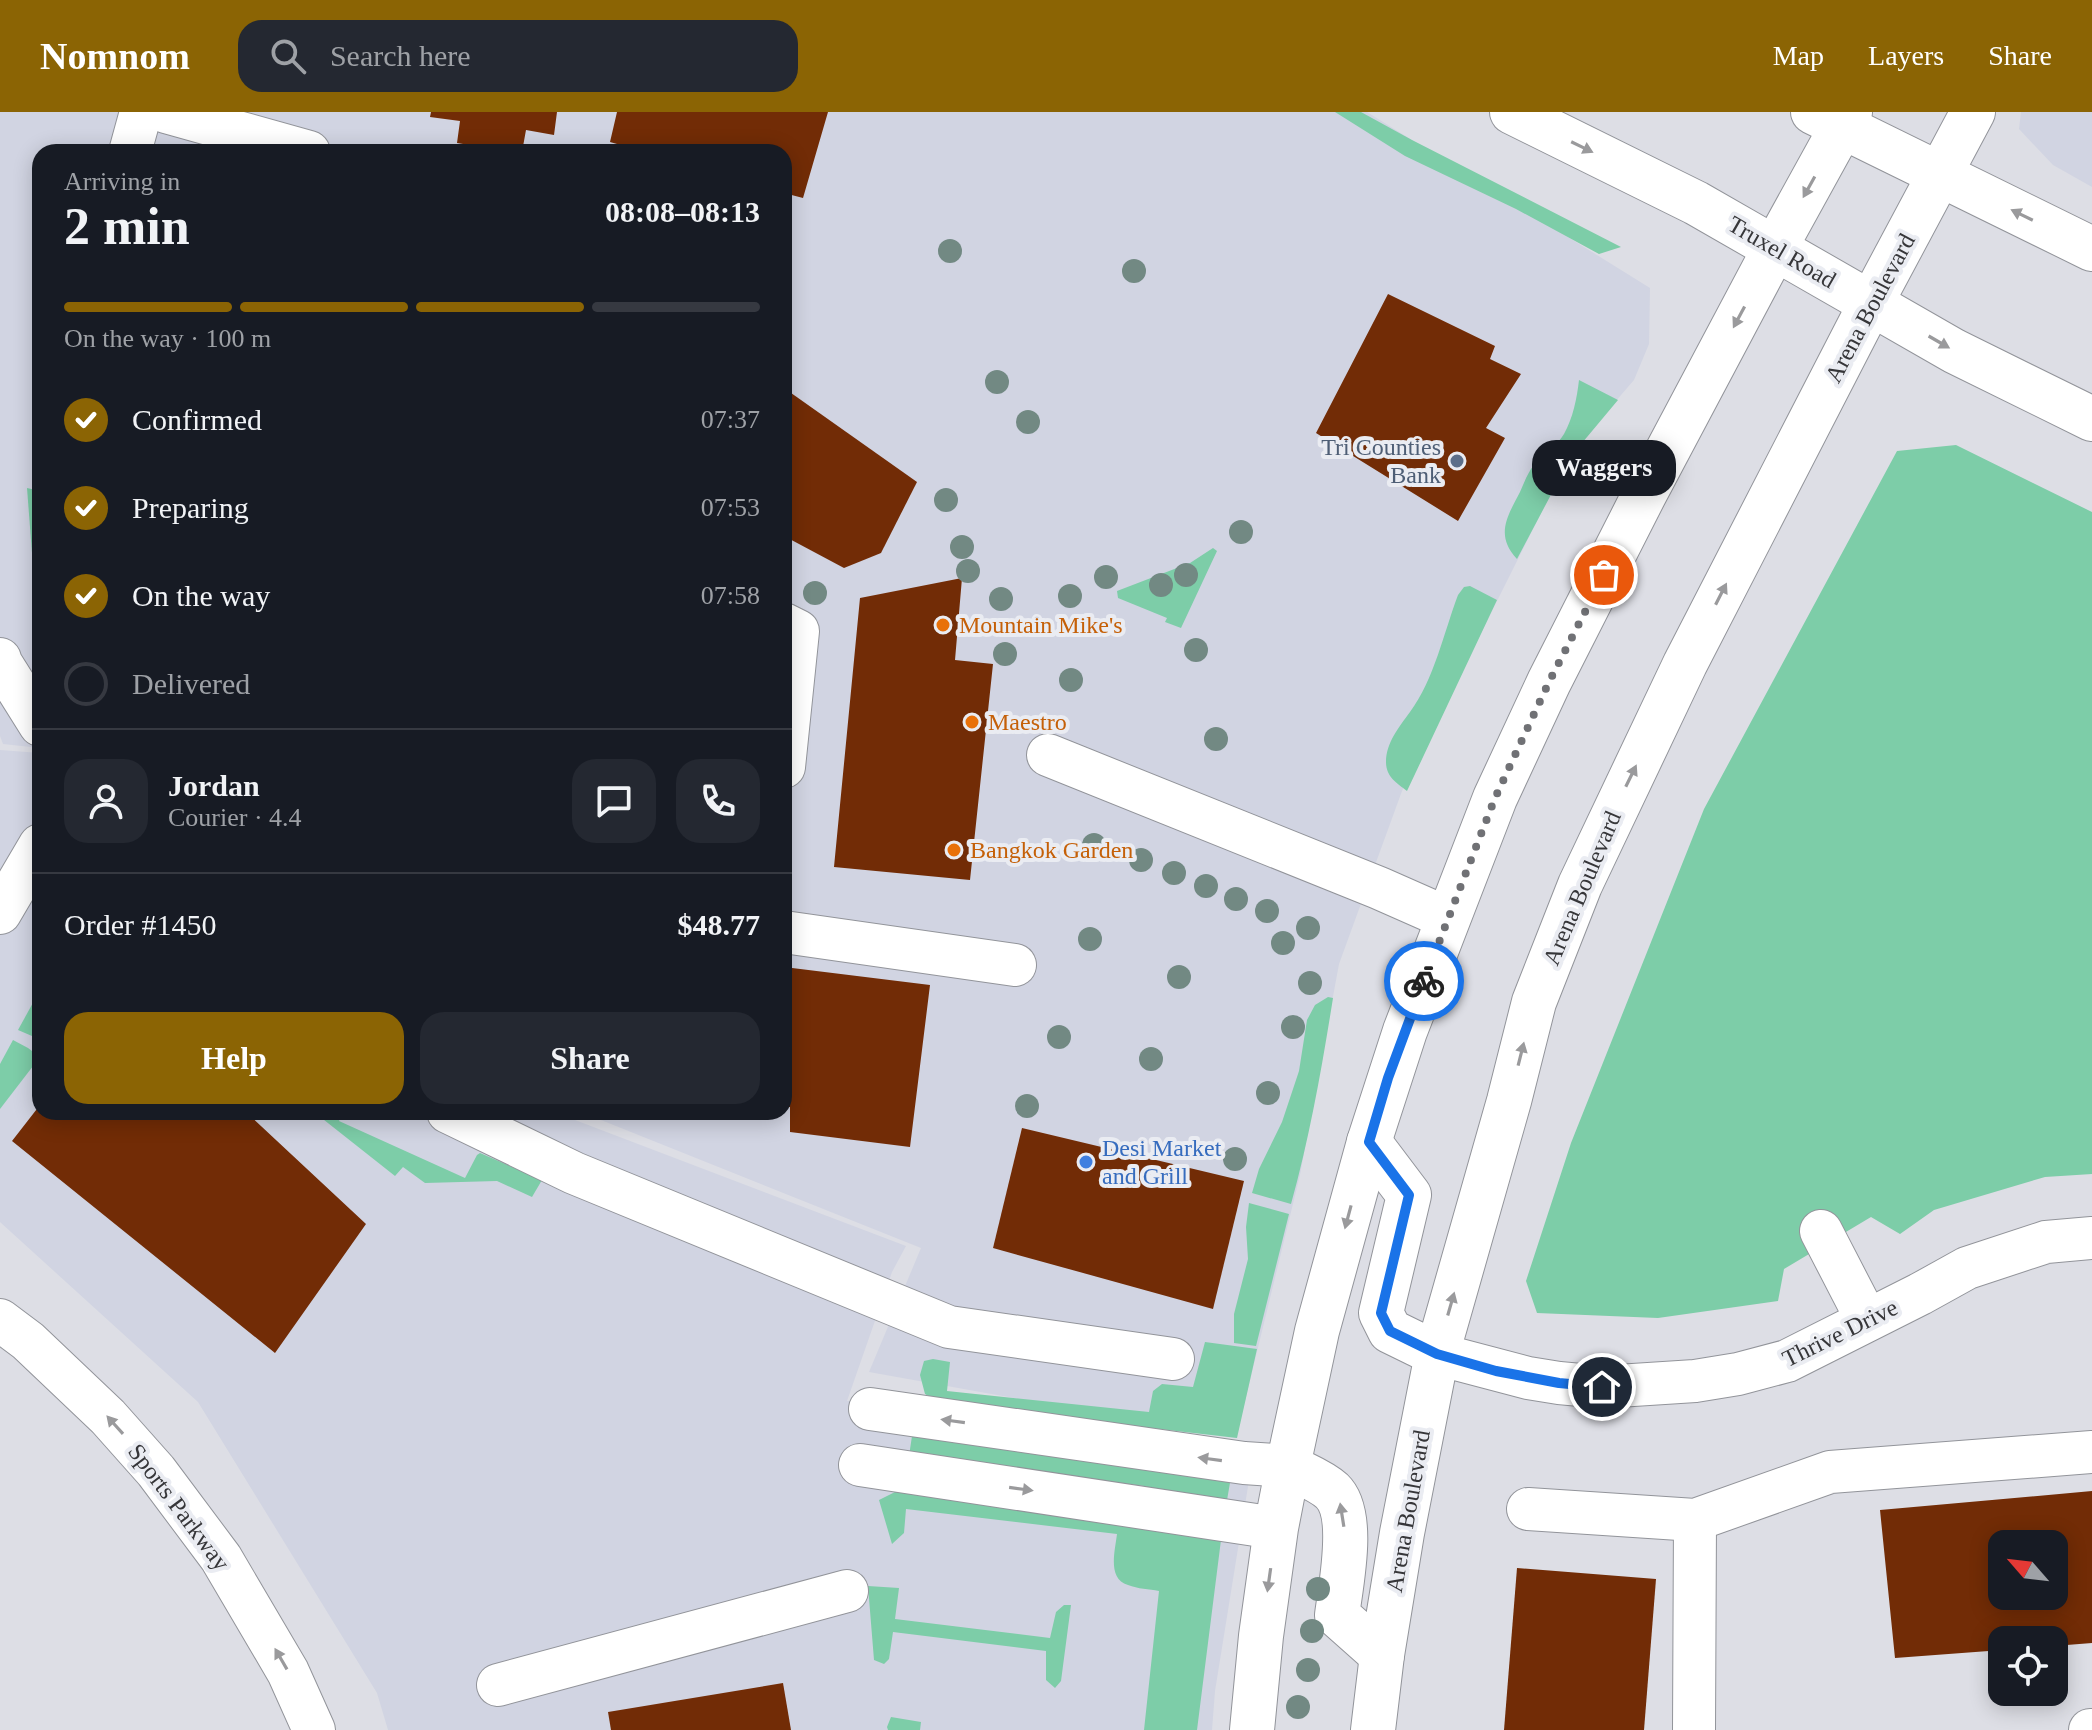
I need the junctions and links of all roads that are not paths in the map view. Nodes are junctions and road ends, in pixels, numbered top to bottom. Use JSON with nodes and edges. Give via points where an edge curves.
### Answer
{"nodes":[{"id":1,"x":141,"y":112,"type":"edge"},
{"id":2,"x":166,"y":112,"type":"edge"},
{"id":3,"x":1512,"y":112,"type":"edge"},
{"id":4,"x":1973,"y":112,"type":"edge"},
{"id":5,"x":1835,"y":117,"type":"edge"},
{"id":6,"x":132,"y":144,"type":"edge"},
{"id":7,"x":280,"y":144,"type":"edge"},
{"id":8,"x":1940,"y":175,"type":"junction"},
{"id":9,"x":1775,"y":248,"type":"junction"},
{"id":10,"x":2092,"y":249,"type":"edge"},
{"id":11,"x":1871,"y":303,"type":"junction"},
{"id":12,"x":2092,"y":419,"type":"edge"},
{"id":13,"x":792,"y":628,"type":"edge"},
{"id":14,"x":0,"y":659,"type":"edge"},
{"id":15,"x":792,"y":689,"type":"edge"},
{"id":16,"x":32,"y":712,"type":"edge"},
{"id":17,"x":1048,"y":755,"type":"dead end"},
{"id":18,"x":32,"y":859,"type":"edge"},
{"id":19,"x":0,"y":913,"type":"edge"},
{"id":20,"x":1447,"y":918,"type":"junction"},
{"id":21,"x":792,"y":933,"type":"edge"},
{"id":22,"x":1015,"y":965,"type":"dead end"},
{"id":23,"x":471,"y":1120,"type":"edge"},
{"id":24,"x":1369,"y":1142,"type":"junction"},
{"id":25,"x":1821,"y":1231,"type":"dead end"},
{"id":26,"x":2092,"y":1238,"type":"edge"},
{"id":27,"x":0,"y":1320,"type":"edge"},
{"id":28,"x":1867,"y":1320,"type":"junction"},
{"id":29,"x":1437,"y":1354,"type":"junction"},
{"id":30,"x":1173,"y":1359,"type":"dead end"},
{"id":31,"x":870,"y":1409,"type":"dead end"},
{"id":32,"x":2092,"y":1452,"type":"edge"},
{"id":33,"x":860,"y":1465,"type":"dead end"},
{"id":34,"x":1288,"y":1466,"type":"junction"},
{"id":35,"x":1528,"y":1509,"type":"dead end"},
{"id":36,"x":1695,"y":1520,"type":"junction"},
{"id":37,"x":1276,"y":1528,"type":"junction"},
{"id":38,"x":847,"y":1591,"type":"dead end"},
{"id":39,"x":1382,"y":1655,"type":"junction"},
{"id":40,"x":498,"y":1685,"type":"dead end"},
{"id":41,"x":314,"y":1730,"type":"edge"},
{"id":42,"x":1252,"y":1730,"type":"edge"},
{"id":43,"x":1373,"y":1730,"type":"edge"},
{"id":44,"x":1694,"y":1730,"type":"edge"}],
"edges":[{"from":1,"to":6,"type":"street"},
{"from":2,"to":7,"type":"street"},
{"from":3,"to":9,"type":"main road","name":"Truxel Road","one_way":true},
{"from":4,"to":8,"type":"main road","name":"Arena Boulevard"},
{"from":5,"to":8,"type":"main road"},
{"from":5,"to":9,"type":"main road","one_way":true},
{"from":10,"to":8,"type":"main road","one_way":true},
{"from":8,"to":11,"type":"main road","name":"Arena Boulevard"},
{"from":9,"to":11,"type":"main road","name":"Truxel Road"},
{"from":9,"to":20,"type":"main road","one_way":true,"via":[[1549,682]]},
{"from":11,"to":12,"type":"main road","name":"Truxel Road","one_way":true},
{"from":29,"to":11,"type":"main road","name":"Arena Boulevard","one_way":true,"via":[[1534,1002],[1580,885],[1685,664]]},
{"from":13,"to":15,"type":"street","via":[[798,631]]},
{"from":14,"to":16,"type":"street"},
{"from":17,"to":20,"type":"street"},
{"from":18,"to":19,"type":"street"},
{"from":20,"to":24,"type":"main road"},
{"from":21,"to":22,"type":"street"},
{"from":23,"to":30,"type":"street","via":[[574,1173],[949,1327]]},
{"from":24,"to":29,"type":"main road","via":[[1409,1195],[1381,1313],[1390,1331]]},
{"from":24,"to":34,"type":"main road","one_way":true,"via":[[1317,1331]]},
{"from":25,"to":28,"type":"street"},
{"from":26,"to":28,"type":"street","name":"Thrive Drive","via":[[2046,1242],[1967,1268]]},
{"from":41,"to":27,"type":"street","name":"Sports Parkway","one_way":true,"via":[[288,1672],[221,1558],[156,1471],[108,1417]]},
{"from":28,"to":29,"type":"street","name":"Thrive Drive","via":[[1787,1361],[1738,1374],[1645,1385],[1549,1382]]},
{"from":29,"to":39,"type":"main road","name":"Arena Boulevard"},
{"from":34,"to":31,"type":"street","one_way":true},
{"from":32,"to":36,"type":"street","via":[[1830,1472]]},
{"from":33,"to":37,"type":"street","one_way":true},
{"from":34,"to":37,"type":"main road"},
{"from":39,"to":34,"type":"main road","one_way":true,"via":[[1337,1615],[1346,1550],[1341,1504],[1325,1486]]},
{"from":35,"to":36,"type":"street"},
{"from":36,"to":44,"type":"street"},
{"from":37,"to":42,"type":"main road","one_way":true},
{"from":38,"to":40,"type":"street"},
{"from":39,"to":43,"type":"main road","name":"Arena Boulevard"}]}
